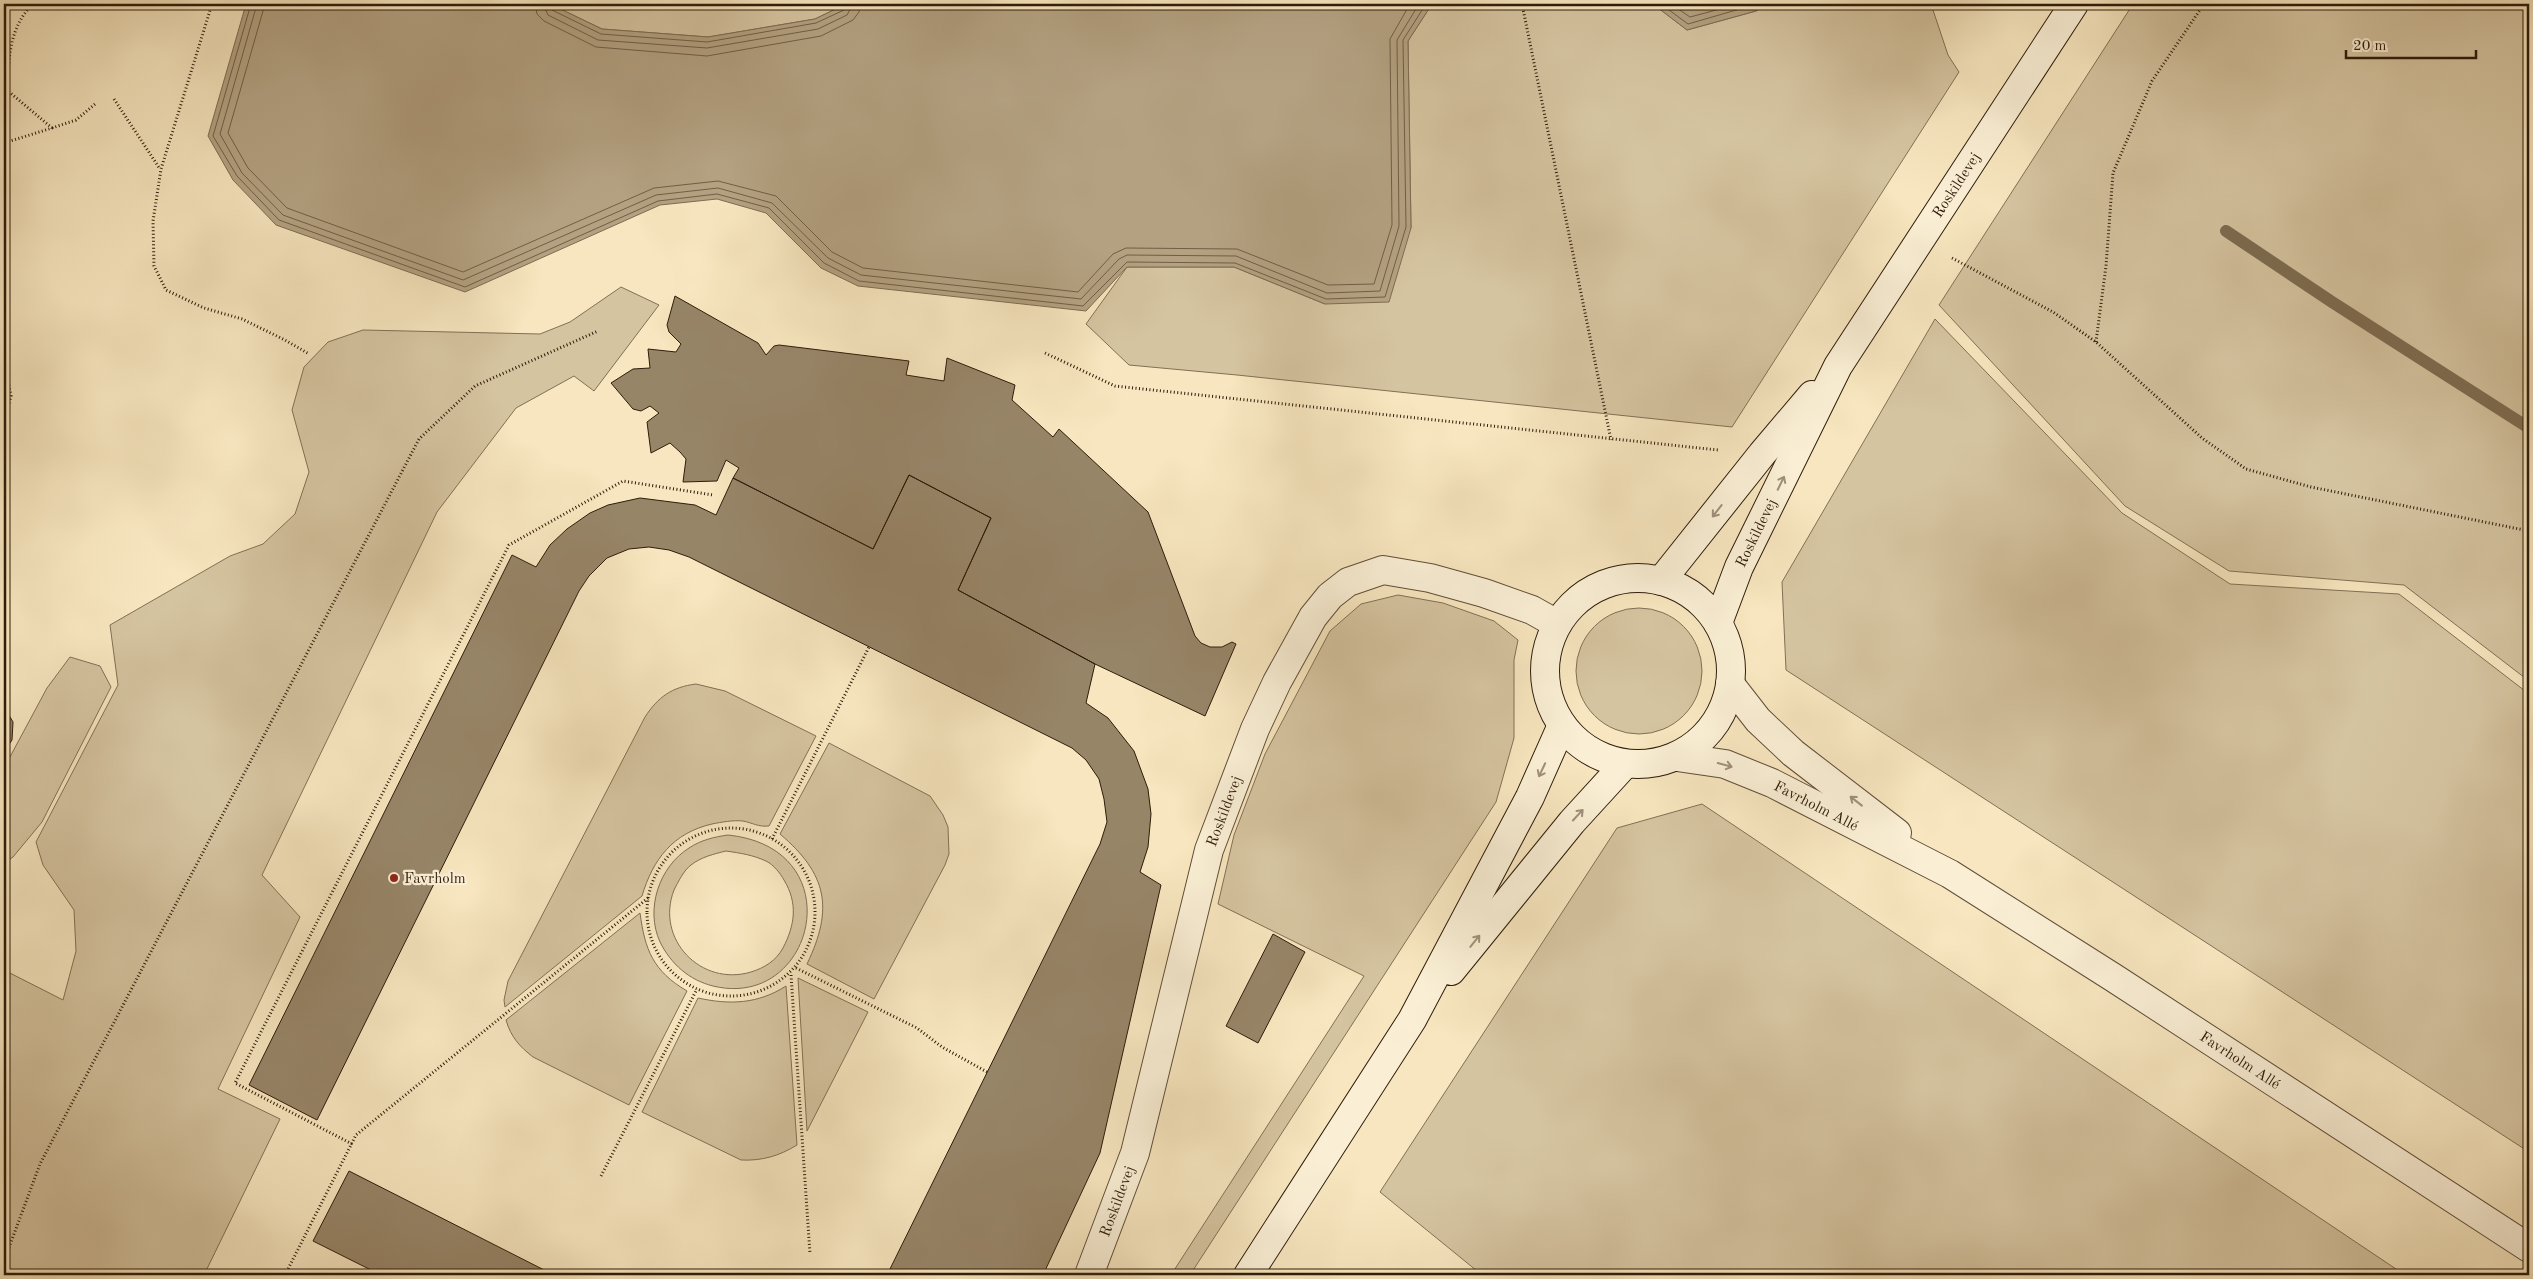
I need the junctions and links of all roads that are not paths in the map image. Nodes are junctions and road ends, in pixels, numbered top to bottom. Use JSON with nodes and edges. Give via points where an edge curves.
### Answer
{"nodes":[{"id":1,"x":2074,"y":4,"type":"edge"},
{"id":2,"x":1838,"y":366,"type":"junction"},
{"id":3,"x":1661,"y":581,"type":"junction"},
{"id":4,"x":1718,"y":623,"type":"junction"},
{"id":5,"x":1557,"y":624,"type":"junction"},
{"id":6,"x":1730,"y":684,"type":"junction"},
{"id":7,"x":1562,"y":725,"type":"junction"},
{"id":8,"x":1677,"y":757,"type":"junction"},
{"id":9,"x":1625,"y":764,"type":"junction"},
{"id":10,"x":1950,"y":874,"type":"junction"},
{"id":11,"x":1412,"y":1020,"type":"junction"},
{"id":12,"x":2529,"y":1248,"type":"edge"},
{"id":13,"x":1089,"y":1275,"type":"edge"},
{"id":14,"x":1248,"y":1275,"type":"edge"}],
"edges":[{"from":1,"to":2,"type":"street","name":"Roskildevej"},
{"from":2,"to":3,"type":"street","name":"Roskildevej","one_way":true,"via":[[1762,454]]},
{"from":4,"to":2,"type":"street","name":"Roskildevej","one_way":true,"via":[[1739,567]]},
{"from":3,"to":4,"type":"street","via":[[1703,604]]},
{"from":3,"to":5,"type":"street","via":[[1631,578],[1602,585],[1576,601]]},
{"from":4,"to":6,"type":"street","via":[[1729,646]]},
{"from":5,"to":7,"type":"street","via":[[1547,649],[1545,676],[1550,702]]},
{"from":5,"to":13,"type":"street","name":"Roskildevej","via":[[1532,610],[1484,593],[1430,578],[1383,570],[1348,582],[1330,596],[1313,617],[1255,729],[1209,850],[1135,1153]]},
{"from":6,"to":8,"type":"street","via":[[1728,698],[1717,722],[1699,742]]},
{"from":10,"to":6,"type":"street","name":"Favrholm Allé","one_way":true,"via":[[1794,753],[1758,720]]},
{"from":7,"to":9,"type":"street","via":[[1579,744],[1600,757]]},
{"from":7,"to":11,"type":"street","one_way":true,"via":[[1530,797]]},
{"from":8,"to":9,"type":"street","via":[[1651,764]]},
{"from":8,"to":10,"type":"street","name":"Favrholm Allé","one_way":true,"via":[[1726,764],[1772,783]]},
{"from":11,"to":9,"type":"street","one_way":true,"via":[[1572,822]]},
{"from":10,"to":12,"type":"street","name":"Favrholm Allé"},
{"from":11,"to":14,"type":"street"}]}
